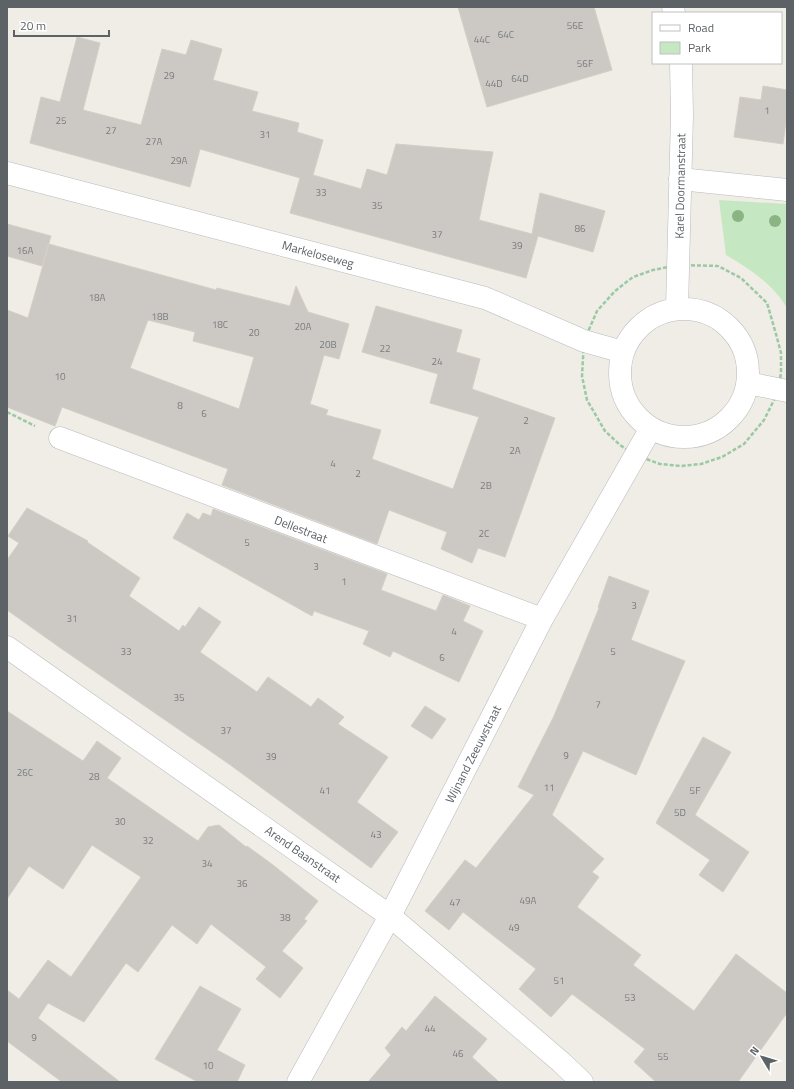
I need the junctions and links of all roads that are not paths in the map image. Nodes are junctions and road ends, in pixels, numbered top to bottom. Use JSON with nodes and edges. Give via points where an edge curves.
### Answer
{"nodes":[{"id":1,"x":681,"y":64,"type":"edge"},
{"id":2,"x":7,"y":173,"type":"edge"},
{"id":3,"x":680,"y":179,"type":"junction"},
{"id":4,"x":787,"y":190,"type":"edge"},
{"id":5,"x":677,"y":309,"type":"junction"},
{"id":6,"x":624,"y":352,"type":"junction"},
{"id":7,"x":748,"y":383,"type":"junction"},
{"id":8,"x":783,"y":391,"type":"edge"},
{"id":9,"x":650,"y":428,"type":"junction"},
{"id":10,"x":60,"y":438,"type":"dead end"},
{"id":11,"x":542,"y":619,"type":"junction"},
{"id":12,"x":7,"y":648,"type":"edge"},
{"id":13,"x":390,"y":916,"type":"junction"},
{"id":14,"x":298,"y":1082,"type":"edge"},
{"id":15,"x":582,"y":1082,"type":"edge"}],
"edges":[{"from":1,"to":3,"type":"street","name":"Karel Doormanstraat"},
{"from":2,"to":6,"type":"street","name":"Markeloseweg","via":[[485,298],[584,341]]},
{"from":3,"to":4,"type":"street"},
{"from":3,"to":5,"type":"street","name":"Karel Doormanstraat"},
{"from":5,"to":6,"type":"street","via":[[655,315],[636,330]]},
{"from":5,"to":7,"type":"street","via":[[688,308],[710,314],[733,330],[744,349]]},
{"from":6,"to":9,"type":"street","via":[[620,374],[625,398],[637,416]]},
{"from":7,"to":8,"type":"street"},
{"from":7,"to":9,"type":"street","via":[[733,414],[716,429],[691,436],[671,436]]},
{"from":9,"to":11,"type":"street","name":"Wijnand Zeeuwstraat"},
{"from":10,"to":11,"type":"street","name":"Dellestraat"},
{"from":11,"to":13,"type":"street","name":"Wijnand Zeeuwstraat"},
{"from":12,"to":13,"type":"street","name":"Arend Baanstraat"},
{"from":13,"to":14,"type":"street","name":"Wijnand Zeeuwstraat"},
{"from":13,"to":15,"type":"street","name":"Arend Baanstraat"}]}
